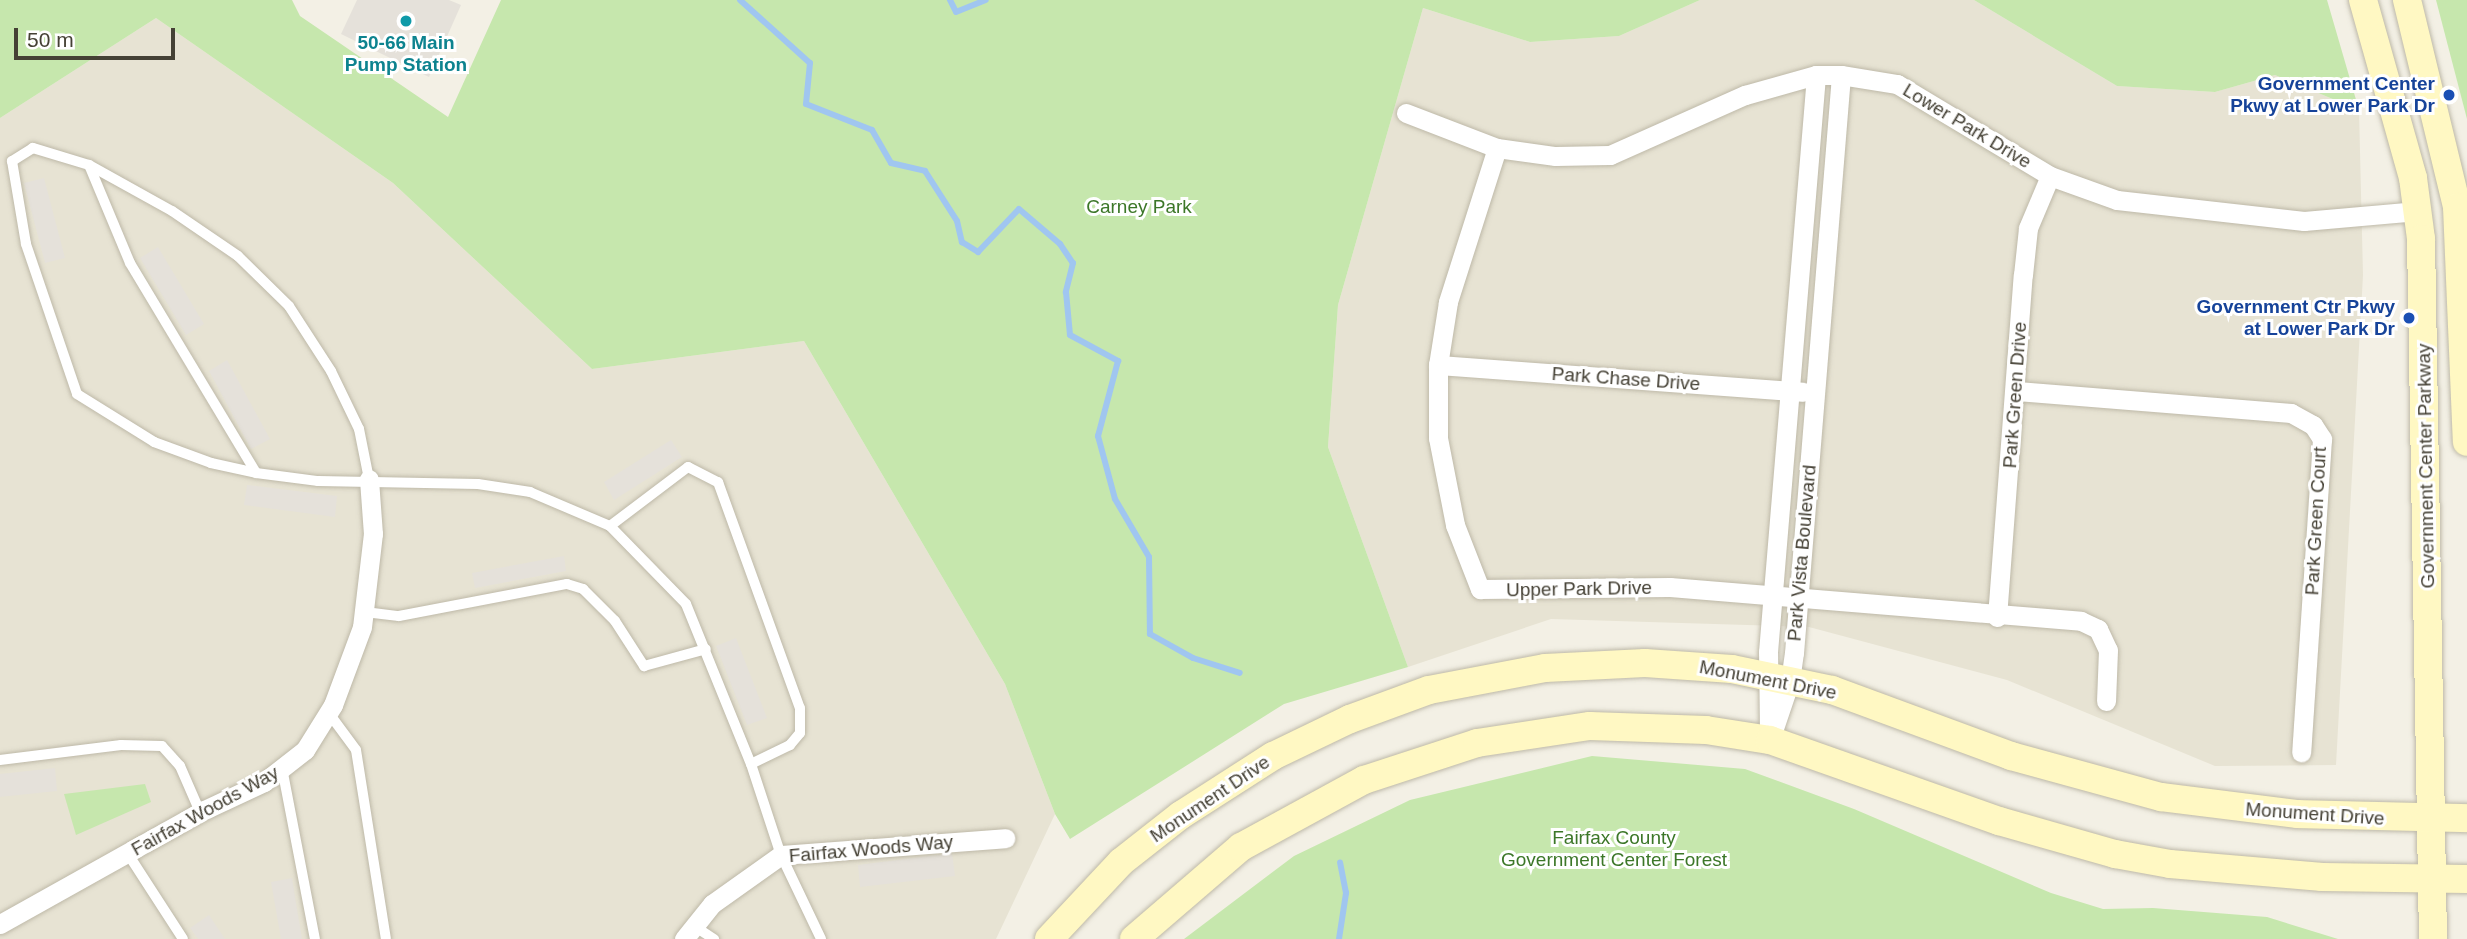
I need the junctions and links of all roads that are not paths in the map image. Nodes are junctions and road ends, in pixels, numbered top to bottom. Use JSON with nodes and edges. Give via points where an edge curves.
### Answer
{"nodes":[{"id":1,"x":2363,"y":0,"type":"edge"},
{"id":2,"x":2407,"y":0,"type":"edge"},
{"id":3,"x":1816,"y":75,"type":"junction"},
{"id":4,"x":1841,"y":75,"type":"junction"},
{"id":5,"x":1406,"y":113,"type":"dead end"},
{"id":6,"x":1497,"y":148,"type":"junction"},
{"id":7,"x":89,"y":165,"type":"junction"},
{"id":8,"x":2050,"y":176,"type":"junction"},
{"id":9,"x":2464,"y":205,"type":"edge"},
{"id":10,"x":2418,"y":211,"type":"junction"},
{"id":11,"x":1438,"y":365,"type":"junction"},
{"id":12,"x":1791,"y":391,"type":"junction"},
{"id":13,"x":2017,"y":391,"type":"junction"},
{"id":14,"x":1815,"y":393,"type":"junction"},
{"id":15,"x":2467,"y":442,"type":"edge"},
{"id":16,"x":256,"y":473,"type":"junction"},
{"id":17,"x":369,"y":480,"type":"junction"},
{"id":18,"x":610,"y":526,"type":"junction"},
{"id":19,"x":1773,"y":598,"type":"junction"},
{"id":20,"x":1798,"y":600,"type":"junction"},
{"id":21,"x":365,"y":612,"type":"junction"},
{"id":22,"x":1997,"y":617,"type":"junction"},
{"id":23,"x":706,"y":649,"type":"junction"},
{"id":24,"x":1779,"y":678,"type":"junction"},
{"id":25,"x":2106,"y":701,"type":"dead end"},
{"id":26,"x":328,"y":712,"type":"junction"},
{"id":27,"x":1770,"y":740,"type":"junction"},
{"id":28,"x":2301,"y":752,"type":"dead end"},
{"id":29,"x":0,"y":760,"type":"edge"},
{"id":30,"x":751,"y":764,"type":"junction"},
{"id":31,"x":282,"y":768,"type":"junction"},
{"id":32,"x":200,"y":812,"type":"junction"},
{"id":33,"x":2430,"y":818,"type":"junction"},
{"id":34,"x":2467,"y":818,"type":"edge"},
{"id":35,"x":1005,"y":838,"type":"dead end"},
{"id":36,"x":128,"y":854,"type":"junction"},
{"id":37,"x":781,"y":855,"type":"junction"},
{"id":38,"x":2431,"y":878,"type":"junction"},
{"id":39,"x":2467,"y":879,"type":"edge"},
{"id":40,"x":0,"y":924,"type":"edge"},
{"id":41,"x":689,"y":933,"type":"edge"},
{"id":42,"x":183,"y":939,"type":"edge"},
{"id":43,"x":315,"y":939,"type":"edge"},
{"id":44,"x":386,"y":939,"type":"edge"},
{"id":45,"x":714,"y":939,"type":"edge"},
{"id":46,"x":821,"y":939,"type":"edge"},
{"id":47,"x":1049,"y":939,"type":"edge"},
{"id":48,"x":1134,"y":939,"type":"edge"},
{"id":49,"x":2433,"y":939,"type":"edge"}],
"edges":[{"from":1,"to":10,"type":"main road","name":"Government Center Parkway"},
{"from":2,"to":9,"type":"main road"},
{"from":3,"to":4,"type":"street","name":"Lower Park Drive"},
{"from":3,"to":6,"type":"street","name":"Lower Park Drive","via":[[1745,95],[1610,155],[1555,156]]},
{"from":3,"to":12,"type":"street","name":"Park Vista Boulevard"},
{"from":4,"to":8,"type":"street","name":"Lower Park Drive","via":[[1897,84]]},
{"from":4,"to":14,"type":"street","name":"Park Vista Boulevard"},
{"from":5,"to":6,"type":"street","name":"Lower Park Drive"},
{"from":6,"to":11,"type":"street","name":"Upper Park Drive","via":[[1448,302]]},
{"from":7,"to":16,"type":"lane","via":[[130,263]]},
{"from":7,"to":16,"type":"lane","via":[[33,148],[12,161],[26,244],[77,394],[154,442],[211,463]]},
{"from":7,"to":17,"type":"lane","via":[[172,211],[238,256],[289,306],[331,371],[359,429]]},
{"from":8,"to":10,"type":"street","name":"Lower Park Drive","via":[[2117,200],[2171,208],[2304,220]]},
{"from":8,"to":13,"type":"street","name":"Park Green Drive","via":[[2028,228]]},
{"from":9,"to":10,"type":"main road"},
{"from":9,"to":15,"type":"main road"},
{"from":10,"to":33,"type":"main road","name":"Government Center Parkway"},
{"from":11,"to":12,"type":"street","name":"Park Chase Drive"},
{"from":11,"to":19,"type":"street","name":"Upper Park Drive","via":[[1437,438],[1455,525],[1480,589],[1670,587]]},
{"from":12,"to":14,"type":"street","name":"Park Chase Drive"},
{"from":12,"to":19,"type":"street","name":"Park Vista Boulevard"},
{"from":13,"to":22,"type":"street","name":"Park Green Drive"},
{"from":13,"to":28,"type":"street","name":"Park Green Court","via":[[2291,413],[2313,425],[2322,439]]},
{"from":14,"to":20,"type":"street","name":"Park Vista Boulevard"},
{"from":16,"to":17,"type":"lane","via":[[318,481]]},
{"from":17,"to":18,"type":"lane","via":[[478,484],[530,492]]},
{"from":17,"to":21,"type":"street","name":"Fairfax Woods Way","via":[[373,534]]},
{"from":18,"to":23,"type":"lane","via":[[685,604]]},
{"from":18,"to":30,"type":"lane","via":[[688,467],[718,481],[800,708],[800,733],[790,745]]},
{"from":19,"to":20,"type":"street","name":"Upper Park Drive"},
{"from":19,"to":24,"type":"street","name":"Park Vista Boulevard"},
{"from":20,"to":22,"type":"street","name":"Upper Park Drive"},
{"from":20,"to":24,"type":"street","name":"Park Vista Boulevard"},
{"from":21,"to":23,"type":"lane","via":[[398,615],[568,584],[583,590],[615,621],[644,666]]},
{"from":21,"to":26,"type":"street","name":"Fairfax Woods Way"},
{"from":22,"to":25,"type":"street","name":"Upper Park Drive","via":[[2081,621],[2098,629],[2108,650]]},
{"from":23,"to":30,"type":"lane"},
{"from":24,"to":27,"type":"street","name":"Park Vista Boulevard"},
{"from":24,"to":33,"type":"main road","name":"Monument Drive","via":[[1867,702],[2011,756],[2161,797],[2261,811]]},
{"from":24,"to":47,"type":"main road","name":"Monument Drive","via":[[1689,665],[1595,664],[1488,676],[1382,706],[1273,756],[1189,810],[1121,862]]},
{"from":26,"to":31,"type":"street","name":"Fairfax Woods Way","via":[[305,750]]},
{"from":26,"to":44,"type":"lane","via":[[356,750]]},
{"from":27,"to":38,"type":"main road","via":[[1999,821],[2115,854],[2236,872]]},
{"from":27,"to":48,"type":"main road","via":[[1706,730],[1590,726],[1542,730],[1424,758],[1364,780],[1280,822],[1194,883]]},
{"from":29,"to":32,"type":"lane","via":[[121,745],[162,746],[180,766]]},
{"from":30,"to":37,"type":"lane"},
{"from":31,"to":32,"type":"street","name":"Fairfax Woods Way","via":[[264,782]]},
{"from":31,"to":43,"type":"lane"},
{"from":32,"to":36,"type":"street","name":"Fairfax Woods Way"},
{"from":33,"to":34,"type":"main road","name":"Monument Drive"},
{"from":33,"to":38,"type":"main road","name":"Government Center Parkway"},
{"from":35,"to":37,"type":"street","name":"Fairfax Woods Way"},
{"from":36,"to":40,"type":"street","name":"Fairfax Woods Way"},
{"from":36,"to":42,"type":"lane"},
{"from":37,"to":41,"type":"street","name":"Fairfax Woods Way","via":[[712,904]]},
{"from":37,"to":46,"type":"lane"},
{"from":38,"to":39,"type":"main road"},
{"from":38,"to":49,"type":"main road","name":"Government Center Parkway"},
{"from":41,"to":45,"type":"lane"}]}
